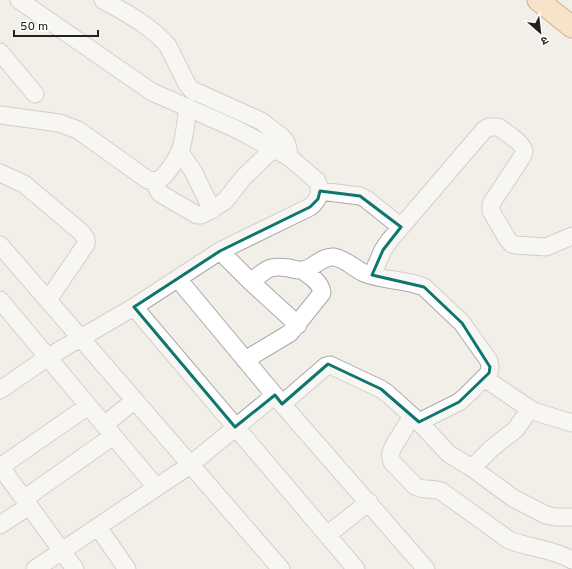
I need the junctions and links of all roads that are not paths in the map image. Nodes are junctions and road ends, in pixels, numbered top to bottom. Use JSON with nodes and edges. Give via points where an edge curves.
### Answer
{"nodes":[{"id":1,"x":19,"y":0,"type":"edge"},
{"id":2,"x":104,"y":0,"type":"edge"},
{"id":3,"x":538,"y":0,"type":"edge"},
{"id":4,"x":561,"y":0,"type":"edge"},
{"id":5,"x":572,"y":9,"type":"edge"},
{"id":6,"x":572,"y":27,"type":"edge"},
{"id":7,"x":0,"y":52,"type":"edge"},
{"id":8,"x":35,"y":94,"type":"dead end"},
{"id":9,"x":188,"y":107,"type":"junction"},
{"id":10,"x":0,"y":115,"type":"edge"},
{"id":11,"x":273,"y":149,"type":"junction"},
{"id":12,"x":180,"y":152,"type":"junction"},
{"id":13,"x":289,"y":157,"type":"junction"},
{"id":14,"x":0,"y":173,"type":"edge"},
{"id":15,"x":154,"y":182,"type":"junction"},
{"id":16,"x":320,"y":191,"type":"junction"},
{"id":17,"x":212,"y":210,"type":"junction"},
{"id":18,"x":401,"y":227,"type":"junction"},
{"id":19,"x":572,"y":236,"type":"edge"},
{"id":20,"x":0,"y":245,"type":"edge"},
{"id":21,"x":220,"y":251,"type":"junction"},
{"id":22,"x":302,"y":270,"type":"junction"},
{"id":23,"x":372,"y":275,"type":"junction"},
{"id":24,"x":178,"y":279,"type":"junction"},
{"id":25,"x":251,"y":282,"type":"junction"},
{"id":26,"x":48,"y":300,"type":"junction"},
{"id":27,"x":1,"y":305,"type":"edge"},
{"id":28,"x":134,"y":307,"type":"junction"},
{"id":29,"x":298,"y":324,"type":"junction"},
{"id":30,"x":81,"y":338,"type":"junction"},
{"id":31,"x":48,"y":357,"type":"junction"},
{"id":32,"x":245,"y":360,"type":"junction"},
{"id":33,"x":484,"y":378,"type":"junction"},
{"id":34,"x":0,"y":390,"type":"edge"},
{"id":35,"x":278,"y":399,"type":"junction"},
{"id":36,"x":135,"y":400,"type":"junction"},
{"id":37,"x":88,"y":406,"type":"junction"},
{"id":38,"x":530,"y":409,"type":"junction"},
{"id":39,"x":416,"y":419,"type":"junction"},
{"id":40,"x":572,"y":423,"type":"edge"},
{"id":41,"x":235,"y":427,"type":"junction"},
{"id":42,"x":109,"y":430,"type":"junction"},
{"id":43,"x":190,"y":465,"type":"junction"},
{"id":44,"x":0,"y":466,"type":"edge"},
{"id":45,"x":472,"y":468,"type":"junction"},
{"id":46,"x":156,"y":487,"type":"junction"},
{"id":47,"x":27,"y":502,"type":"junction"},
{"id":48,"x":368,"y":502,"type":"junction"},
{"id":49,"x":572,"y":517,"type":"edge"},
{"id":50,"x":0,"y":525,"type":"edge"},
{"id":51,"x":98,"y":527,"type":"junction"},
{"id":52,"x":327,"y":535,"type":"junction"},
{"id":53,"x":62,"y":550,"type":"junction"},
{"id":54,"x":572,"y":560,"type":"edge"},
{"id":55,"x":35,"y":569,"type":"edge"},
{"id":56,"x":75,"y":569,"type":"edge"},
{"id":57,"x":127,"y":569,"type":"edge"},
{"id":58,"x":281,"y":569,"type":"edge"},
{"id":59,"x":356,"y":569,"type":"edge"},
{"id":60,"x":426,"y":569,"type":"edge"}],
"edges":[{"from":1,"to":9,"type":"street","via":[[152,92]]},
{"from":2,"to":13,"type":"street","via":[[143,24],[163,40],[192,90],[261,121],[282,136]]},
{"from":3,"to":6,"type":"main road"},
{"from":4,"to":5,"type":"main road"},
{"from":7,"to":8,"type":"street"},
{"from":9,"to":11,"type":"street"},
{"from":9,"to":12,"type":"street"},
{"from":10,"to":15,"type":"street","via":[[69,126]]},
{"from":11,"to":13,"type":"street"},
{"from":11,"to":17,"type":"street","via":[[243,178],[225,201]]},
{"from":12,"to":15,"type":"street","via":[[165,174]]},
{"from":12,"to":17,"type":"street","via":[[193,171]]},
{"from":13,"to":16,"type":"street","via":[[317,181]]},
{"from":14,"to":26,"type":"street","via":[[24,184],[84,235],[86,244]]},
{"from":15,"to":17,"type":"street","via":[[161,194],[196,215]]},
{"from":16,"to":18,"type":"street","via":[[360,196]]},
{"from":16,"to":21,"type":"street","via":[[318,199],[310,207]]},
{"from":18,"to":19,"type":"street","via":[[484,130],[494,126],[521,144],[524,149],[520,160],[491,204],[491,211],[508,240],[516,245],[546,247]]},
{"from":18,"to":23,"type":"street","via":[[383,250]]},
{"from":20,"to":26,"type":"street"},
{"from":21,"to":24,"type":"street"},
{"from":21,"to":25,"type":"street"},
{"from":22,"to":23,"type":"street","via":[[325,258],[333,257],[340,258]]},
{"from":22,"to":25,"type":"street","via":[[275,266],[268,268]]},
{"from":22,"to":29,"type":"street","via":[[318,282],[322,292]]},
{"from":23,"to":33,"type":"street","via":[[424,286],[462,323],[489,361],[489,373]]},
{"from":24,"to":28,"type":"street"},
{"from":24,"to":32,"type":"street"},
{"from":25,"to":29,"type":"street"},
{"from":26,"to":30,"type":"street"},
{"from":27,"to":31,"type":"street"},
{"from":28,"to":30,"type":"street"},
{"from":28,"to":41,"type":"street"},
{"from":29,"to":32,"type":"street","via":[[290,333]]},
{"from":30,"to":31,"type":"street"},
{"from":30,"to":36,"type":"street"},
{"from":31,"to":34,"type":"street"},
{"from":31,"to":37,"type":"street"},
{"from":32,"to":35,"type":"street"},
{"from":33,"to":38,"type":"street"},
{"from":33,"to":39,"type":"street","via":[[459,402]]},
{"from":35,"to":39,"type":"street","via":[[326,366],[330,366],[381,389]]},
{"from":35,"to":41,"type":"street"},
{"from":35,"to":48,"type":"street"},
{"from":36,"to":42,"type":"street"},
{"from":36,"to":43,"type":"street"},
{"from":37,"to":42,"type":"street"},
{"from":37,"to":44,"type":"street"},
{"from":38,"to":40,"type":"street"},
{"from":38,"to":45,"type":"street","via":[[516,429]]},
{"from":39,"to":45,"type":"street","via":[[450,454]]},
{"from":39,"to":54,"type":"street","via":[[390,452],[392,462],[415,486],[419,489],[441,491],[509,540],[560,554]]},
{"from":41,"to":43,"type":"street"},
{"from":41,"to":52,"type":"street"},
{"from":42,"to":46,"type":"street"},
{"from":42,"to":47,"type":"street"},
{"from":43,"to":46,"type":"street"},
{"from":43,"to":58,"type":"street"},
{"from":44,"to":47,"type":"street"},
{"from":45,"to":49,"type":"street","via":[[520,503],[546,515]]},
{"from":46,"to":51,"type":"street"},
{"from":47,"to":50,"type":"street"},
{"from":47,"to":53,"type":"street"},
{"from":48,"to":52,"type":"street"},
{"from":48,"to":60,"type":"street"},
{"from":51,"to":53,"type":"street"},
{"from":51,"to":57,"type":"street"},
{"from":52,"to":59,"type":"street"},
{"from":53,"to":55,"type":"street"},
{"from":53,"to":56,"type":"street"}]}
